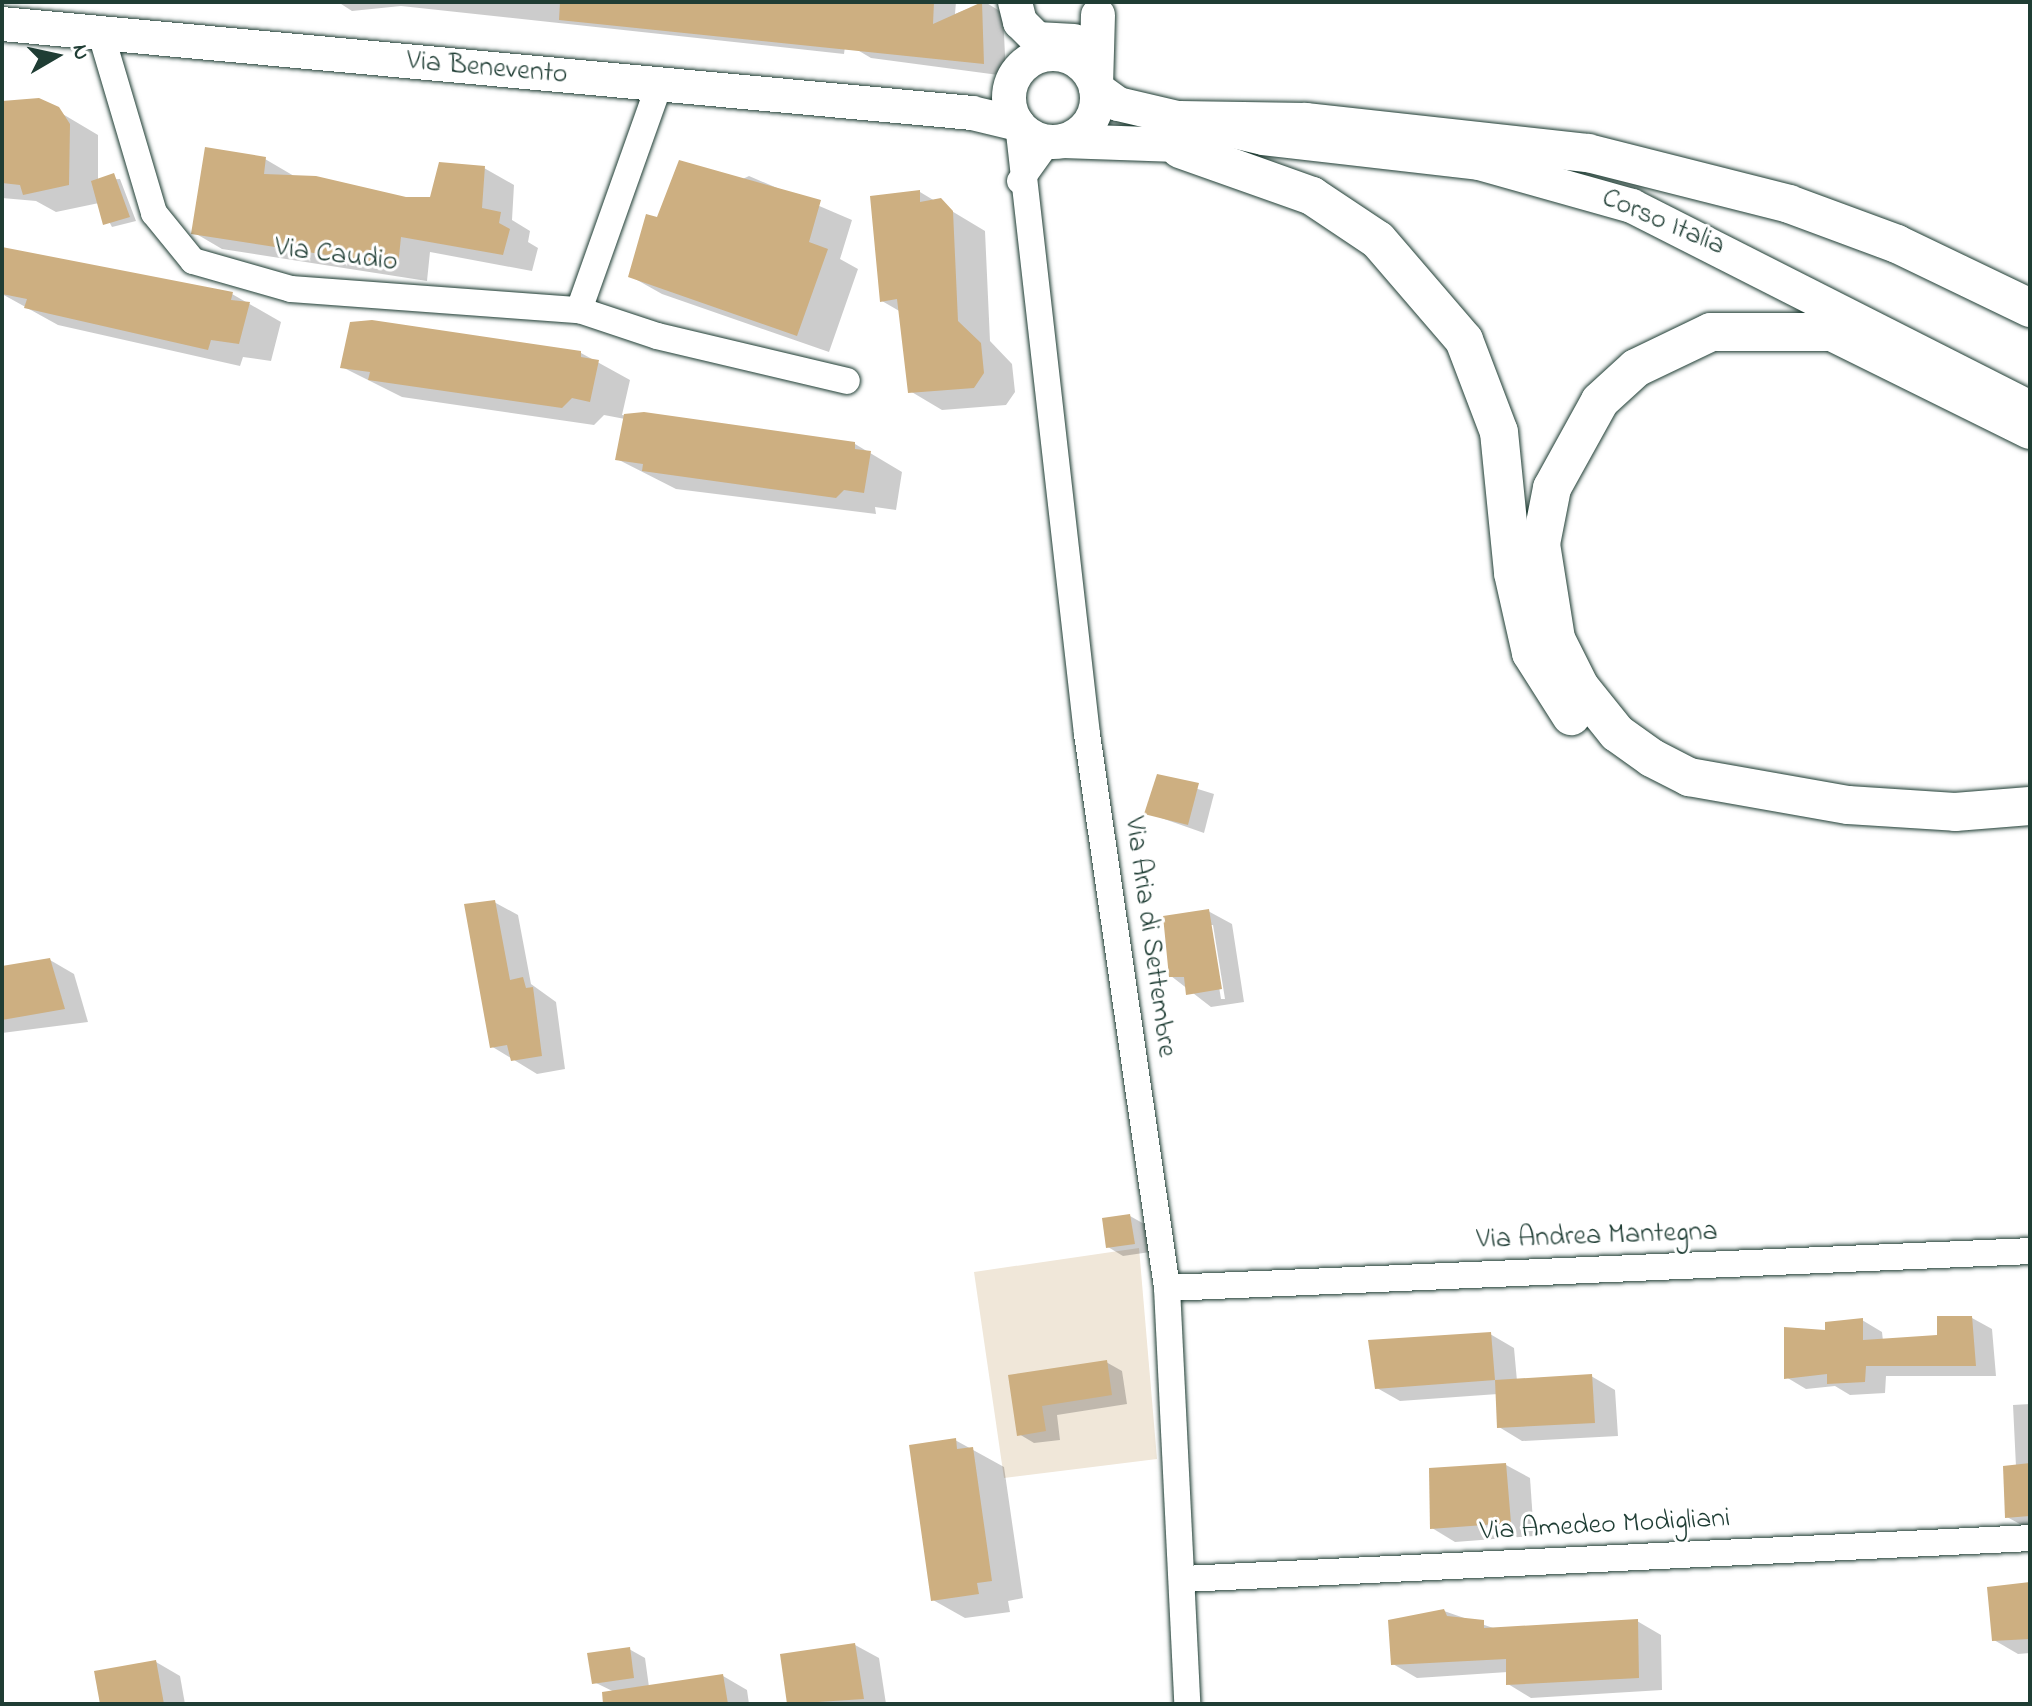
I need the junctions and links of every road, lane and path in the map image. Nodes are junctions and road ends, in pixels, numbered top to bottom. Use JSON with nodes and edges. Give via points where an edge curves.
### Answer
{"nodes":[{"id":1,"x":1015,"y":6,"type":"edge"},
{"id":2,"x":1099,"y":8,"type":"edge"},
{"id":3,"x":2,"y":24,"type":"edge"},
{"id":4,"x":101,"y":34,"type":"junction"},
{"id":5,"x":659,"y":85,"type":"junction"},
{"id":6,"x":1096,"y":88,"type":"junction"},
{"id":7,"x":1010,"y":90,"type":"junction"},
{"id":8,"x":972,"y":113,"type":"junction"},
{"id":9,"x":1018,"y":124,"type":"junction"},
{"id":10,"x":1180,"y":135,"type":"junction"},
{"id":11,"x":1056,"y":141,"type":"junction"},
{"id":12,"x":1020,"y":181,"type":"junction"},
{"id":13,"x":2030,"y":308,"type":"edge"},
{"id":14,"x":579,"y":310,"type":"junction"},
{"id":15,"x":847,"y":381,"type":"dead end"},
{"id":16,"x":2030,"y":408,"type":"edge"},
{"id":17,"x":2030,"y":430,"type":"edge"},
{"id":18,"x":2030,"y":806,"type":"edge"},
{"id":19,"x":2030,"y":833,"type":"edge"},
{"id":20,"x":2030,"y":1251,"type":"edge"},
{"id":21,"x":1167,"y":1288,"type":"junction"},
{"id":22,"x":2030,"y":1538,"type":"edge"},
{"id":23,"x":1184,"y":1579,"type":"junction"},
{"id":24,"x":1187,"y":1704,"type":"edge"}],
"edges":[{"from":1,"to":2,"type":"main road","via":[[1027,32],[1049,43],[1073,41]]},
{"from":1,"to":7,"type":"main road"},
{"from":2,"to":6,"type":"main road"},
{"from":3,"to":4,"type":"main road","name":"Via Benevento"},
{"from":4,"to":5,"type":"main road","name":"Via Benevento"},
{"from":4,"to":14,"type":"street","name":"Via Caudio","via":[[154,213],[193,261],[291,289]]},
{"from":5,"to":8,"type":"main road","name":"Via Benevento"},
{"from":5,"to":14,"type":"street"},
{"from":6,"to":7,"type":"main road","via":[[1072,58],[1046,54],[1022,66]]},
{"from":6,"to":10,"type":"main road"},
{"from":6,"to":11,"type":"main road","via":[[1088,125]]},
{"from":7,"to":8,"type":"main road"},
{"from":7,"to":9,"type":"main road"},
{"from":8,"to":9,"type":"main road","name":"Via Benevento"},
{"from":9,"to":11,"type":"main road"},
{"from":9,"to":12,"type":"street","name":"Via Aria di Settembre"},
{"from":10,"to":11,"type":"main road"},
{"from":10,"to":13,"type":"highway","via":[[1381,128],[1588,153],[1789,204],[1897,244]]},
{"from":10,"to":16,"type":"main road","name":"Corso Italia","via":[[1263,138],[1479,163],[1632,206]]},
{"from":10,"to":19,"type":"highway","via":[[1312,196],[1378,240],[1464,340],[1499,432],[1513,573],[1531,653],[1563,708],[1615,764],[1680,801],[1759,819],[1954,836]]},
{"from":11,"to":12,"type":"street"},
{"from":12,"to":21,"type":"street","name":"Via Aria di Settembre","via":[[1087,734]]},
{"from":14,"to":15,"type":"street","name":"Via Caudio","via":[[657,336]]},
{"from":17,"to":18,"type":"highway","via":[[1832,332],[1711,332],[1636,368],[1600,401],[1552,488],[1541,544],[1553,627],[1580,687],[1617,733],[1652,758],[1689,777],[1819,801],[1955,812]]},
{"from":20,"to":21,"type":"street","name":"Via Andrea Mantegna"},
{"from":21,"to":23,"type":"street","name":"Via Aria di Settembre"},
{"from":22,"to":23,"type":"street","name":"Via Amedeo Modigliani"},
{"from":23,"to":24,"type":"street","name":"Via Aria di Settembre"}]}
